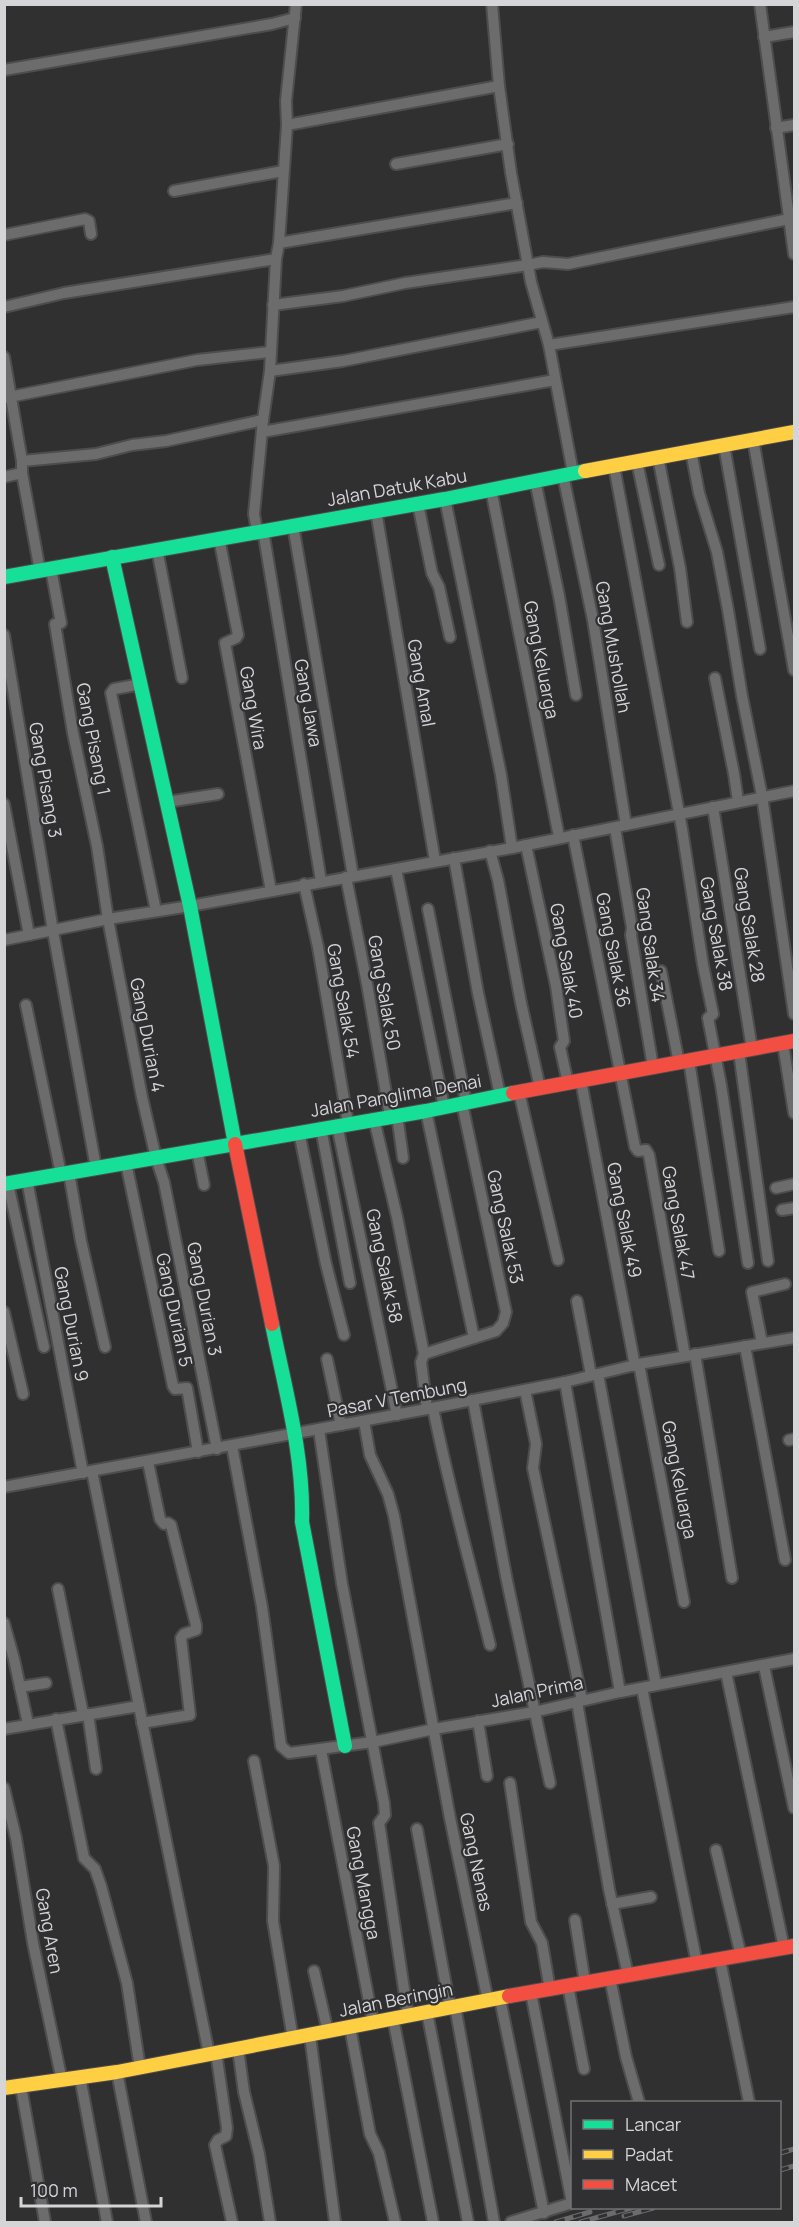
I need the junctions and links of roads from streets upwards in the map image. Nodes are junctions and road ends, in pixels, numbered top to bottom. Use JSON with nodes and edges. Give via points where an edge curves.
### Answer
{"nodes":[{"id":1,"x":296,"y":4,"type":"edge"},
{"id":2,"x":492,"y":4,"type":"edge"},
{"id":3,"x":760,"y":4,"type":"edge"},
{"id":4,"x":295,"y":18,"type":"junction"},
{"id":5,"x":795,"y":32,"type":"edge"},
{"id":6,"x":764,"y":37,"type":"junction"},
{"id":7,"x":4,"y":70,"type":"edge"},
{"id":8,"x":499,"y":86,"type":"junction"},
{"id":9,"x":287,"y":125,"type":"junction"},
{"id":10,"x":795,"y":125,"type":"edge"},
{"id":11,"x":776,"y":128,"type":"junction"},
{"id":12,"x":508,"y":144,"type":"junction"},
{"id":13,"x":396,"y":164,"type":"dead end"},
{"id":14,"x":283,"y":171,"type":"junction"},
{"id":15,"x":174,"y":191,"type":"dead end"},
{"id":16,"x":517,"y":203,"type":"junction"},
{"id":17,"x":791,"y":219,"type":"edge"},
{"id":18,"x":91,"y":234,"type":"dead end"},
{"id":19,"x":4,"y":235,"type":"edge"},
{"id":20,"x":279,"y":243,"type":"junction"},
{"id":21,"x":795,"y":254,"type":"edge"},
{"id":22,"x":276,"y":260,"type":"junction"},
{"id":23,"x":528,"y":266,"type":"junction"},
{"id":24,"x":273,"y":305,"type":"junction"},
{"id":25,"x":4,"y":307,"type":"edge"},
{"id":26,"x":795,"y":307,"type":"edge"},
{"id":27,"x":542,"y":322,"type":"junction"},
{"id":28,"x":549,"y":345,"type":"junction"},
{"id":29,"x":270,"y":352,"type":"junction"},
{"id":30,"x":4,"y":357,"type":"edge"},
{"id":31,"x":270,"y":371,"type":"junction"},
{"id":32,"x":555,"y":380,"type":"junction"},
{"id":33,"x":7,"y":397,"type":"edge"},
{"id":34,"x":263,"y":426,"type":"junction"},
{"id":35,"x":795,"y":432,"type":"edge"},
{"id":36,"x":753,"y":439,"type":"junction"},
{"id":37,"x":724,"y":445,"type":"junction"},
{"id":38,"x":691,"y":451,"type":"junction"},
{"id":39,"x":658,"y":457,"type":"junction"},
{"id":40,"x":22,"y":461,"type":"junction"},
{"id":41,"x":637,"y":462,"type":"junction"},
{"id":42,"x":614,"y":466,"type":"junction"},
{"id":43,"x":570,"y":468,"type":"junction"},
{"id":44,"x":22,"y":473,"type":"junction"},
{"id":45,"x":4,"y":477,"type":"edge"},
{"id":46,"x":535,"y":480,"type":"junction"},
{"id":47,"x":491,"y":489,"type":"junction"},
{"id":48,"x":446,"y":499,"type":"junction"},
{"id":49,"x":418,"y":504,"type":"junction"},
{"id":50,"x":376,"y":511,"type":"junction"},
{"id":51,"x":293,"y":525,"type":"junction"},
{"id":52,"x":258,"y":527,"type":"junction"},
{"id":53,"x":219,"y":538,"type":"junction"},
{"id":54,"x":157,"y":549,"type":"junction"},
{"id":55,"x":112,"y":557,"type":"junction"},
{"id":56,"x":659,"y":565,"type":"dead end"},
{"id":57,"x":46,"y":570,"type":"junction"},
{"id":58,"x":4,"y":578,"type":"edge"},
{"id":59,"x":687,"y":622,"type":"dead end"},
{"id":60,"x":4,"y":635,"type":"edge"},
{"id":61,"x":450,"y":637,"type":"dead end"},
{"id":62,"x":760,"y":649,"type":"dead end"},
{"id":63,"x":795,"y":670,"type":"edge"},
{"id":64,"x":182,"y":678,"type":"dead end"},
{"id":65,"x":715,"y":678,"type":"dead end"},
{"id":66,"x":141,"y":684,"type":"junction"},
{"id":67,"x":576,"y":695,"type":"dead end"},
{"id":68,"x":795,"y":791,"type":"edge"},
{"id":69,"x":218,"y":794,"type":"dead end"},
{"id":70,"x":762,"y":796,"type":"junction"},
{"id":71,"x":738,"y":801,"type":"junction"},
{"id":72,"x":167,"y":802,"type":"junction"},
{"id":73,"x":4,"y":804,"type":"edge"},
{"id":74,"x":713,"y":807,"type":"junction"},
{"id":75,"x":679,"y":815,"type":"junction"},
{"id":76,"x":620,"y":826,"type":"junction"},
{"id":77,"x":573,"y":834,"type":"junction"},
{"id":78,"x":560,"y":837,"type":"junction"},
{"id":79,"x":526,"y":845,"type":"junction"},
{"id":80,"x":512,"y":848,"type":"junction"},
{"id":81,"x":490,"y":851,"type":"junction"},
{"id":82,"x":454,"y":858,"type":"junction"},
{"id":83,"x":435,"y":861,"type":"junction"},
{"id":84,"x":396,"y":868,"type":"junction"},
{"id":85,"x":350,"y":877,"type":"junction"},
{"id":86,"x":321,"y":881,"type":"junction"},
{"id":87,"x":304,"y":884,"type":"junction"},
{"id":88,"x":271,"y":891,"type":"junction"},
{"id":89,"x":190,"y":906,"type":"junction"},
{"id":90,"x":428,"y":909,"type":"dead end"},
{"id":91,"x":156,"y":911,"type":"junction"},
{"id":92,"x":108,"y":919,"type":"junction"},
{"id":93,"x":53,"y":931,"type":"junction"},
{"id":94,"x":29,"y":935,"type":"junction"},
{"id":95,"x":4,"y":940,"type":"edge"},
{"id":96,"x":661,"y":971,"type":"dead end"},
{"id":97,"x":26,"y":1005,"type":"dead end"},
{"id":98,"x":795,"y":1014,"type":"edge"},
{"id":99,"x":789,"y":1043,"type":"edge"},
{"id":100,"x":745,"y":1050,"type":"junction"},
{"id":101,"x":716,"y":1056,"type":"junction"},
{"id":102,"x":684,"y":1062,"type":"junction"},
{"id":103,"x":653,"y":1067,"type":"junction"},
{"id":104,"x":620,"y":1072,"type":"junction"},
{"id":105,"x":574,"y":1082,"type":"junction"},
{"id":106,"x":540,"y":1088,"type":"junction"},
{"id":107,"x":519,"y":1092,"type":"junction"},
{"id":108,"x":500,"y":1095,"type":"junction"},
{"id":109,"x":793,"y":1099,"type":"edge"},
{"id":110,"x":464,"y":1102,"type":"junction"},
{"id":111,"x":444,"y":1107,"type":"junction"},
{"id":112,"x":426,"y":1111,"type":"junction"},
{"id":113,"x":795,"y":1113,"type":"edge"},
{"id":114,"x":393,"y":1115,"type":"junction"},
{"id":115,"x":374,"y":1119,"type":"junction"},
{"id":116,"x":343,"y":1124,"type":"junction"},
{"id":117,"x":321,"y":1128,"type":"junction"},
{"id":118,"x":299,"y":1132,"type":"junction"},
{"id":119,"x":235,"y":1143,"type":"junction"},
{"id":120,"x":197,"y":1150,"type":"junction"},
{"id":121,"x":156,"y":1158,"type":"junction"},
{"id":122,"x":403,"y":1158,"type":"dead end"},
{"id":123,"x":126,"y":1163,"type":"junction"},
{"id":124,"x":96,"y":1168,"type":"junction"},
{"id":125,"x":65,"y":1173,"type":"junction"},
{"id":126,"x":27,"y":1180,"type":"junction"},
{"id":127,"x":6,"y":1184,"type":"edge"},
{"id":128,"x":795,"y":1184,"type":"edge"},
{"id":129,"x":204,"y":1185,"type":"dead end"},
{"id":130,"x":777,"y":1188,"type":"dead end"},
{"id":131,"x":795,"y":1208,"type":"edge"},
{"id":132,"x":782,"y":1210,"type":"dead end"},
{"id":133,"x":719,"y":1251,"type":"dead end"},
{"id":134,"x":558,"y":1260,"type":"dead end"},
{"id":135,"x":768,"y":1261,"type":"dead end"},
{"id":136,"x":748,"y":1263,"type":"dead end"},
{"id":137,"x":350,"y":1282,"type":"dead end"},
{"id":138,"x":785,"y":1284,"type":"dead end"},
{"id":139,"x":577,"y":1301,"type":"dead end"},
{"id":140,"x":4,"y":1312,"type":"edge"},
{"id":141,"x":345,"y":1335,"type":"dead end"},
{"id":142,"x":474,"y":1338,"type":"junction"},
{"id":143,"x":795,"y":1338,"type":"edge"},
{"id":144,"x":762,"y":1343,"type":"junction"},
{"id":145,"x":745,"y":1346,"type":"junction"},
{"id":146,"x":44,"y":1347,"type":"dead end"},
{"id":147,"x":105,"y":1347,"type":"dead end"},
{"id":148,"x":424,"y":1354,"type":"junction"},
{"id":149,"x":690,"y":1355,"type":"junction"},
{"id":150,"x":327,"y":1359,"type":"dead end"},
{"id":151,"x":637,"y":1365,"type":"junction"},
{"id":152,"x":594,"y":1375,"type":"junction"},
{"id":153,"x":565,"y":1382,"type":"junction"},
{"id":154,"x":525,"y":1390,"type":"junction"},
{"id":155,"x":23,"y":1394,"type":"dead end"},
{"id":156,"x":472,"y":1400,"type":"junction"},
{"id":157,"x":430,"y":1408,"type":"junction"},
{"id":158,"x":398,"y":1415,"type":"junction"},
{"id":159,"x":364,"y":1421,"type":"junction"},
{"id":160,"x":341,"y":1425,"type":"junction"},
{"id":161,"x":319,"y":1430,"type":"junction"},
{"id":162,"x":294,"y":1434,"type":"junction"},
{"id":163,"x":232,"y":1446,"type":"junction"},
{"id":164,"x":217,"y":1449,"type":"junction"},
{"id":165,"x":198,"y":1452,"type":"junction"},
{"id":166,"x":148,"y":1462,"type":"junction"},
{"id":167,"x":88,"y":1472,"type":"junction"},
{"id":168,"x":4,"y":1487,"type":"edge"},
{"id":169,"x":784,"y":1560,"type":"dead end"},
{"id":170,"x":732,"y":1578,"type":"dead end"},
{"id":171,"x":58,"y":1589,"type":"dead end"},
{"id":172,"x":684,"y":1602,"type":"dead end"},
{"id":173,"x":4,"y":1623,"type":"edge"},
{"id":174,"x":490,"y":1645,"type":"dead end"},
{"id":175,"x":794,"y":1660,"type":"edge"},
{"id":176,"x":764,"y":1666,"type":"junction"},
{"id":177,"x":726,"y":1672,"type":"junction"},
{"id":178,"x":46,"y":1683,"type":"dead end"},
{"id":179,"x":656,"y":1685,"type":"junction"},
{"id":180,"x":20,"y":1687,"type":"junction"},
{"id":181,"x":642,"y":1688,"type":"junction"},
{"id":182,"x":620,"y":1692,"type":"junction"},
{"id":183,"x":579,"y":1701,"type":"junction"},
{"id":184,"x":139,"y":1706,"type":"junction"},
{"id":185,"x":534,"y":1712,"type":"junction"},
{"id":186,"x":86,"y":1714,"type":"junction"},
{"id":187,"x":56,"y":1719,"type":"junction"},
{"id":188,"x":478,"y":1721,"type":"junction"},
{"id":189,"x":142,"y":1723,"type":"junction"},
{"id":190,"x":28,"y":1724,"type":"junction"},
{"id":191,"x":4,"y":1729,"type":"edge"},
{"id":192,"x":434,"y":1729,"type":"junction"},
{"id":193,"x":373,"y":1742,"type":"junction"},
{"id":194,"x":345,"y":1746,"type":"junction"},
{"id":195,"x":321,"y":1750,"type":"junction"},
{"id":196,"x":254,"y":1761,"type":"dead end"},
{"id":197,"x":96,"y":1769,"type":"dead end"},
{"id":198,"x":487,"y":1776,"type":"dead end"},
{"id":199,"x":510,"y":1783,"type":"dead end"},
{"id":200,"x":550,"y":1783,"type":"dead end"},
{"id":201,"x":4,"y":1788,"type":"edge"},
{"id":202,"x":795,"y":1809,"type":"edge"},
{"id":203,"x":417,"y":1829,"type":"dead end"},
{"id":204,"x":716,"y":1850,"type":"dead end"},
{"id":205,"x":651,"y":1897,"type":"dead end"},
{"id":206,"x":612,"y":1904,"type":"junction"},
{"id":207,"x":575,"y":1920,"type":"dead end"},
{"id":208,"x":790,"y":1947,"type":"edge"},
{"id":209,"x":741,"y":1956,"type":"junction"},
{"id":210,"x":720,"y":1960,"type":"junction"},
{"id":211,"x":697,"y":1964,"type":"junction"},
{"id":212,"x":314,"y":1971,"type":"dead end"},
{"id":213,"x":627,"y":1975,"type":"junction"},
{"id":214,"x":610,"y":1978,"type":"junction"},
{"id":215,"x":585,"y":1983,"type":"junction"},
{"id":216,"x":568,"y":1986,"type":"junction"},
{"id":217,"x":550,"y":1990,"type":"junction"},
{"id":218,"x":531,"y":1993,"type":"junction"},
{"id":219,"x":494,"y":2000,"type":"junction"},
{"id":220,"x":453,"y":2006,"type":"junction"},
{"id":221,"x":427,"y":2012,"type":"junction"},
{"id":222,"x":408,"y":2016,"type":"junction"},
{"id":223,"x":393,"y":2018,"type":"junction"},
{"id":224,"x":373,"y":2022,"type":"junction"},
{"id":225,"x":350,"y":2027,"type":"junction"},
{"id":226,"x":328,"y":2032,"type":"junction"},
{"id":227,"x":310,"y":2036,"type":"junction"},
{"id":228,"x":293,"y":2038,"type":"junction"},
{"id":229,"x":238,"y":2049,"type":"junction"},
{"id":230,"x":212,"y":2053,"type":"junction"},
{"id":231,"x":141,"y":2068,"type":"junction"},
{"id":232,"x":584,"y":2069,"type":"dead end"},
{"id":233,"x":117,"y":2072,"type":"junction"},
{"id":234,"x":80,"y":2078,"type":"junction"},
{"id":235,"x":62,"y":2081,"type":"junction"},
{"id":236,"x":9,"y":2085,"type":"edge"},
{"id":237,"x":636,"y":2101,"type":"edge"},
{"id":238,"x":749,"y":2101,"type":"edge"},
{"id":239,"x":571,"y":2198,"type":"edge"},
{"id":240,"x":571,"y":2203,"type":"edge"},
{"id":241,"x":544,"y":2213,"type":"junction"},
{"id":242,"x":45,"y":2223,"type":"edge"},
{"id":243,"x":107,"y":2223,"type":"edge"},
{"id":244,"x":146,"y":2223,"type":"edge"},
{"id":245,"x":232,"y":2223,"type":"edge"},
{"id":246,"x":270,"y":2223,"type":"edge"},
{"id":247,"x":335,"y":2223,"type":"edge"},
{"id":248,"x":395,"y":2223,"type":"edge"},
{"id":249,"x":433,"y":2223,"type":"edge"},
{"id":250,"x":468,"y":2223,"type":"edge"},
{"id":251,"x":494,"y":2223,"type":"edge"},
{"id":252,"x":511,"y":2223,"type":"edge"}],
"edges":[{"from":1,"to":4,"type":"street","name":"Gang Jawa"},
{"from":2,"to":8,"type":"street","name":"Gang Mushollah"},
{"from":3,"to":6,"type":"street"},
{"from":4,"to":7,"type":"street"},
{"from":4,"to":9,"type":"street","name":"Gang Jawa"},
{"from":5,"to":6,"type":"street"},
{"from":6,"to":11,"type":"street"},
{"from":8,"to":9,"type":"street"},
{"from":8,"to":12,"type":"street","name":"Gang Mushollah"},
{"from":9,"to":14,"type":"street","name":"Gang Jawa"},
{"from":10,"to":11,"type":"street"},
{"from":11,"to":17,"type":"street"},
{"from":12,"to":13,"type":"street"},
{"from":12,"to":16,"type":"street","name":"Gang Mushollah"},
{"from":14,"to":15,"type":"street"},
{"from":14,"to":20,"type":"street","name":"Gang Jawa"},
{"from":16,"to":20,"type":"street"},
{"from":16,"to":23,"type":"street","name":"Gang Mushollah"},
{"from":17,"to":21,"type":"street"},
{"from":17,"to":23,"type":"street","via":[[568,264],[543,262]]},
{"from":18,"to":19,"type":"street","via":[[85,219]]},
{"from":20,"to":22,"type":"street","name":"Gang Jawa"},
{"from":22,"to":24,"type":"street","name":"Gang Jawa"},
{"from":22,"to":25,"type":"street","via":[[64,293]]},
{"from":23,"to":24,"type":"street"},
{"from":23,"to":27,"type":"street","name":"Gang Mushollah"},
{"from":24,"to":29,"type":"street","name":"Gang Jawa"},
{"from":26,"to":28,"type":"street"},
{"from":27,"to":28,"type":"street","name":"Gang Mushollah"},
{"from":27,"to":31,"type":"street","via":[[343,361]]},
{"from":28,"to":32,"type":"street","name":"Gang Mushollah"},
{"from":29,"to":31,"type":"street","name":"Gang Jawa"},
{"from":29,"to":33,"type":"street","via":[[197,360]]},
{"from":30,"to":33,"type":"street"},
{"from":31,"to":34,"type":"street","name":"Gang Jawa"},
{"from":32,"to":34,"type":"street"},
{"from":32,"to":43,"type":"street","name":"Gang Mushollah"},
{"from":33,"to":40,"type":"street"},
{"from":34,"to":40,"type":"street","via":[[105,452]]},
{"from":34,"to":52,"type":"street","name":"Gang Jawa"},
{"from":35,"to":36,"type":"street","name":"Jalan Datuk Kabu"},
{"from":36,"to":37,"type":"street","name":"Jalan Datuk Kabu"},
{"from":36,"to":63,"type":"street"},
{"from":37,"to":38,"type":"street","name":"Jalan Datuk Kabu"},
{"from":37,"to":62,"type":"street"},
{"from":38,"to":39,"type":"street","name":"Jalan Datuk Kabu"},
{"from":38,"to":70,"type":"street","via":[[717,552]]},
{"from":39,"to":41,"type":"street","name":"Jalan Datuk Kabu"},
{"from":39,"to":59,"type":"street"},
{"from":40,"to":44,"type":"street"},
{"from":41,"to":42,"type":"street","name":"Jalan Datuk Kabu"},
{"from":41,"to":56,"type":"street"},
{"from":42,"to":43,"type":"street","name":"Jalan Datuk Kabu"},
{"from":42,"to":75,"type":"street","name":"Gang Salak 38"},
{"from":43,"to":46,"type":"street","name":"Jalan Datuk Kabu"},
{"from":43,"to":76,"type":"street","name":"Gang Mushollah"},
{"from":44,"to":45,"type":"street"},
{"from":44,"to":57,"type":"street"},
{"from":46,"to":47,"type":"street","name":"Jalan Datuk Kabu"},
{"from":46,"to":67,"type":"street"},
{"from":47,"to":48,"type":"street","name":"Jalan Datuk Kabu"},
{"from":47,"to":78,"type":"street","name":"Gang Keluarga"},
{"from":48,"to":49,"type":"street","name":"Jalan Datuk Kabu"},
{"from":48,"to":80,"type":"street"},
{"from":49,"to":50,"type":"street","name":"Jalan Datuk Kabu"},
{"from":49,"to":61,"type":"street"},
{"from":50,"to":51,"type":"street","name":"Jalan Datuk Kabu"},
{"from":50,"to":83,"type":"street","name":"Gang Amal"},
{"from":51,"to":52,"type":"street","name":"Jalan Datuk Kabu"},
{"from":51,"to":85,"type":"street","name":"Gang Salak 50"},
{"from":52,"to":53,"type":"street","name":"Jalan Datuk Kabu"},
{"from":52,"to":86,"type":"street","name":"Gang Jawa"},
{"from":53,"to":54,"type":"street","name":"Jalan Datuk Kabu"},
{"from":53,"to":88,"type":"street","name":"Gang Wira","via":[[238,635],[226,641],[226,647]]},
{"from":54,"to":55,"type":"street","name":"Jalan Datuk Kabu"},
{"from":54,"to":64,"type":"street"},
{"from":55,"to":57,"type":"street","name":"Jalan Datuk Kabu"},
{"from":55,"to":66,"type":"street"},
{"from":57,"to":58,"type":"street","name":"Jalan Datuk Kabu"},
{"from":57,"to":92,"type":"street","name":"Gang Pisang 1","via":[[61,623],[55,624]]},
{"from":60,"to":93,"type":"street","name":"Gang Pisang 3"},
{"from":65,"to":71,"type":"street"},
{"from":66,"to":72,"type":"street"},
{"from":66,"to":91,"type":"street","via":[[111,693]]},
{"from":68,"to":70,"type":"street"},
{"from":69,"to":72,"type":"street"},
{"from":70,"to":71,"type":"street"},
{"from":70,"to":98,"type":"street"},
{"from":71,"to":74,"type":"street"},
{"from":72,"to":89,"type":"street"},
{"from":73,"to":94,"type":"street"},
{"from":74,"to":75,"type":"street"},
{"from":74,"to":100,"type":"street","name":"Gang Salak 28"},
{"from":75,"to":76,"type":"street"},
{"from":75,"to":101,"type":"street","name":"Gang Salak 38","via":[[713,1014],[708,1018]]},
{"from":76,"to":77,"type":"street"},
{"from":76,"to":103,"type":"street","name":"Gang Salak 34","via":[[630,935]]},
{"from":77,"to":78,"type":"street"},
{"from":77,"to":104,"type":"street","name":"Gang Salak 36"},
{"from":78,"to":79,"type":"street"},
{"from":79,"to":80,"type":"street"},
{"from":79,"to":105,"type":"street","name":"Gang Salak 40","via":[[556,986],[564,1043],[560,1047]]},
{"from":80,"to":81,"type":"street"},
{"from":81,"to":82,"type":"street"},
{"from":81,"to":106,"type":"street"},
{"from":82,"to":83,"type":"street"},
{"from":82,"to":108,"type":"street"},
{"from":83,"to":84,"type":"street"},
{"from":84,"to":85,"type":"street"},
{"from":84,"to":111,"type":"street"},
{"from":85,"to":86,"type":"street"},
{"from":85,"to":114,"type":"street","name":"Gang Salak 50"},
{"from":86,"to":87,"type":"street"},
{"from":87,"to":88,"type":"street"},
{"from":87,"to":116,"type":"street","name":"Gang Salak 54","via":[[318,947]]},
{"from":88,"to":89,"type":"street"},
{"from":89,"to":91,"type":"street"},
{"from":89,"to":119,"type":"street"},
{"from":90,"to":110,"type":"street","name":"Gang Salak 53"},
{"from":91,"to":92,"type":"street"},
{"from":92,"to":93,"type":"street"},
{"from":92,"to":121,"type":"street","name":"Gang Durian 4"},
{"from":93,"to":94,"type":"street"},
{"from":93,"to":124,"type":"street","name":"Gang Pisang 3"},
{"from":94,"to":95,"type":"street"},
{"from":96,"to":102,"type":"street"},
{"from":97,"to":125,"type":"street"},
{"from":99,"to":100,"type":"street","name":"Jalan Panglima Denai"},
{"from":99,"to":109,"type":"street"},
{"from":100,"to":101,"type":"street","name":"Jalan Panglima Denai"},
{"from":100,"to":135,"type":"street","name":"Gang Salak 28"},
{"from":101,"to":102,"type":"street","name":"Jalan Panglima Denai"},
{"from":101,"to":136,"type":"street","name":"Gang Salak 38"},
{"from":102,"to":103,"type":"street","name":"Jalan Panglima Denai"},
{"from":102,"to":133,"type":"street"},
{"from":103,"to":104,"type":"street","name":"Jalan Panglima Denai"},
{"from":104,"to":105,"type":"street","name":"Jalan Panglima Denai"},
{"from":104,"to":149,"type":"street","name":"Gang Salak 47","via":[[634,1147],[649,1155]]},
{"from":105,"to":106,"type":"street","name":"Jalan Panglima Denai"},
{"from":105,"to":151,"type":"street","name":"Gang Salak 49"},
{"from":106,"to":107,"type":"street","name":"Jalan Panglima Denai"},
{"from":107,"to":108,"type":"street","name":"Jalan Panglima Denai"},
{"from":107,"to":134,"type":"street"},
{"from":108,"to":110,"type":"street","name":"Jalan Panglima Denai"},
{"from":109,"to":113,"type":"street"},
{"from":110,"to":111,"type":"street","name":"Jalan Panglima Denai"},
{"from":110,"to":142,"type":"street","name":"Gang Salak 53","via":[[506,1312],[496,1331]]},
{"from":111,"to":112,"type":"street","name":"Jalan Panglima Denai"},
{"from":112,"to":114,"type":"street","name":"Jalan Panglima Denai"},
{"from":112,"to":142,"type":"street"},
{"from":114,"to":115,"type":"street","name":"Jalan Panglima Denai"},
{"from":114,"to":122,"type":"street","name":"Gang Salak 50"},
{"from":115,"to":116,"type":"street","name":"Jalan Panglima Denai"},
{"from":115,"to":148,"type":"street"},
{"from":116,"to":117,"type":"street","name":"Jalan Panglima Denai"},
{"from":116,"to":158,"type":"street","name":"Gang Salak 58"},
{"from":117,"to":118,"type":"street","name":"Jalan Panglima Denai"},
{"from":117,"to":137,"type":"street"},
{"from":118,"to":119,"type":"street","name":"Jalan Panglima Denai"},
{"from":118,"to":141,"type":"street"},
{"from":119,"to":120,"type":"street","name":"Jalan Panglima Denai"},
{"from":119,"to":162,"type":"street"},
{"from":120,"to":121,"type":"street","name":"Jalan Panglima Denai"},
{"from":120,"to":129,"type":"street"},
{"from":121,"to":123,"type":"street","name":"Jalan Panglima Denai"},
{"from":121,"to":164,"type":"street","name":"Gang Durian 3"},
{"from":123,"to":124,"type":"street","name":"Jalan Panglima Denai"},
{"from":123,"to":165,"type":"street","name":"Gang Durian 5","via":[[173,1386],[187,1388]]},
{"from":124,"to":125,"type":"street","name":"Jalan Panglima Denai"},
{"from":125,"to":126,"type":"street","name":"Jalan Panglima Denai"},
{"from":125,"to":147,"type":"street"},
{"from":126,"to":127,"type":"street","name":"Jalan Panglima Denai"},
{"from":126,"to":167,"type":"street","name":"Gang Durian 9"},
{"from":127,"to":146,"type":"street"},
{"from":128,"to":130,"type":"street"},
{"from":131,"to":132,"type":"street"},
{"from":138,"to":144,"type":"street","via":[[752,1292]]},
{"from":139,"to":152,"type":"street"},
{"from":140,"to":155,"type":"street"},
{"from":142,"to":148,"type":"street","name":"Gang Salak 53"},
{"from":143,"to":144,"type":"street","name":"Pasar V Tembung"},
{"from":144,"to":145,"type":"street","name":"Pasar V Tembung"},
{"from":145,"to":149,"type":"street","name":"Pasar V Tembung"},
{"from":145,"to":169,"type":"street"},
{"from":148,"to":157,"type":"street","via":[[421,1362]]},
{"from":149,"to":151,"type":"street","name":"Pasar V Tembung"},
{"from":149,"to":170,"type":"street"},
{"from":150,"to":160,"type":"street"},
{"from":151,"to":152,"type":"street","name":"Pasar V Tembung"},
{"from":151,"to":172,"type":"street","name":"Gang Keluarga"},
{"from":152,"to":153,"type":"street","name":"Pasar V Tembung"},
{"from":152,"to":179,"type":"street"},
{"from":153,"to":154,"type":"street","name":"Pasar V Tembung"},
{"from":153,"to":182,"type":"street"},
{"from":154,"to":156,"type":"street","name":"Pasar V Tembung"},
{"from":154,"to":183,"type":"street","via":[[535,1438],[533,1468]]},
{"from":156,"to":157,"type":"street","name":"Pasar V Tembung"},
{"from":156,"to":185,"type":"street"},
{"from":157,"to":158,"type":"street","name":"Pasar V Tembung"},
{"from":157,"to":174,"type":"street"},
{"from":158,"to":159,"type":"street","name":"Pasar V Tembung"},
{"from":159,"to":160,"type":"street","name":"Pasar V Tembung"},
{"from":159,"to":192,"type":"street","name":"Gang Nenas","via":[[370,1455],[394,1516]]},
{"from":160,"to":161,"type":"street","name":"Pasar V Tembung"},
{"from":161,"to":162,"type":"street","name":"Pasar V Tembung"},
{"from":161,"to":193,"type":"street","via":[[342,1584]]},
{"from":162,"to":163,"type":"street","name":"Pasar V Tembung"},
{"from":162,"to":194,"type":"street","via":[[303,1494],[302,1522]]},
{"from":163,"to":164,"type":"street","name":"Pasar V Tembung"},
{"from":163,"to":195,"type":"street","name":"Jalan Prima","via":[[262,1607],[281,1746],[297,1753]]},
{"from":164,"to":165,"type":"street","name":"Pasar V Tembung"},
{"from":165,"to":166,"type":"street","name":"Pasar V Tembung"},
{"from":166,"to":167,"type":"street","name":"Pasar V Tembung"},
{"from":166,"to":189,"type":"street","via":[[160,1519],[171,1525],[196,1630],[181,1638],[190,1714]]},
{"from":167,"to":168,"type":"street","name":"Pasar V Tembung"},
{"from":167,"to":184,"type":"street","name":"Gang Durian 9"},
{"from":171,"to":186,"type":"street"},
{"from":173,"to":180,"type":"street"},
{"from":175,"to":176,"type":"street","name":"Jalan Prima"},
{"from":176,"to":177,"type":"street","name":"Jalan Prima"},
{"from":176,"to":202,"type":"street"},
{"from":177,"to":179,"type":"street","name":"Jalan Prima"},
{"from":177,"to":208,"type":"street"},
{"from":178,"to":180,"type":"street"},
{"from":179,"to":181,"type":"street","name":"Jalan Prima"},
{"from":180,"to":190,"type":"street"},
{"from":181,"to":182,"type":"street","name":"Jalan Prima"},
{"from":181,"to":211,"type":"street"},
{"from":182,"to":183,"type":"street","name":"Jalan Prima"},
{"from":183,"to":185,"type":"street","name":"Jalan Prima"},
{"from":183,"to":206,"type":"street"},
{"from":184,"to":186,"type":"street"},
{"from":184,"to":189,"type":"street","name":"Gang Durian 9"},
{"from":185,"to":188,"type":"street","name":"Jalan Prima"},
{"from":185,"to":200,"type":"street"},
{"from":186,"to":187,"type":"street"},
{"from":186,"to":197,"type":"street"},
{"from":187,"to":190,"type":"street"},
{"from":187,"to":231,"type":"street","via":[[84,1858],[99,1880],[127,1983]]},
{"from":188,"to":192,"type":"street","name":"Jalan Prima"},
{"from":188,"to":198,"type":"street"},
{"from":189,"to":230,"type":"street","name":"Gang Durian 9"},
{"from":190,"to":191,"type":"street"},
{"from":192,"to":193,"type":"street","name":"Jalan Prima"},
{"from":192,"to":219,"type":"street","name":"Gang Nenas","via":[[450,1818]]},
{"from":193,"to":194,"type":"street","name":"Jalan Prima"},
{"from":193,"to":222,"type":"street","via":[[385,1815],[379,1823]]},
{"from":194,"to":195,"type":"street","name":"Jalan Prima"},
{"from":195,"to":224,"type":"street","name":"Gang Mangga"},
{"from":196,"to":228,"type":"street","via":[[274,1866],[273,1921]]},
{"from":199,"to":217,"type":"street","via":[[531,1922],[542,1943]]},
{"from":201,"to":235,"type":"street","name":"Gang Aren"},
{"from":203,"to":220,"type":"street"},
{"from":204,"to":209,"type":"street"},
{"from":205,"to":206,"type":"street"},
{"from":206,"to":213,"type":"street"},
{"from":207,"to":215,"type":"street"},
{"from":208,"to":209,"type":"street","name":"Jalan Beringin"},
{"from":209,"to":210,"type":"street","name":"Jalan Beringin"},
{"from":210,"to":211,"type":"street","name":"Jalan Beringin"},
{"from":210,"to":238,"type":"street"},
{"from":211,"to":213,"type":"street","name":"Jalan Beringin"},
{"from":212,"to":226,"type":"street"},
{"from":213,"to":214,"type":"street","name":"Jalan Beringin"},
{"from":214,"to":215,"type":"street","name":"Jalan Beringin"},
{"from":214,"to":237,"type":"street"},
{"from":215,"to":216,"type":"street","name":"Jalan Beringin"},
{"from":216,"to":217,"type":"street","name":"Jalan Beringin"},
{"from":216,"to":232,"type":"street"},
{"from":217,"to":218,"type":"street","name":"Jalan Beringin"},
{"from":218,"to":219,"type":"street","name":"Jalan Beringin"},
{"from":218,"to":239,"type":"street"},
{"from":219,"to":220,"type":"street","name":"Jalan Beringin"},
{"from":219,"to":241,"type":"street","name":"Gang Nenas"},
{"from":220,"to":221,"type":"street","name":"Jalan Beringin"},
{"from":220,"to":251,"type":"street"},
{"from":221,"to":222,"type":"street","name":"Jalan Beringin"},
{"from":221,"to":250,"type":"street"},
{"from":222,"to":223,"type":"street","name":"Jalan Beringin"},
{"from":223,"to":224,"type":"street","name":"Jalan Beringin"},
{"from":223,"to":249,"type":"street"},
{"from":224,"to":225,"type":"street","name":"Jalan Beringin"},
{"from":225,"to":226,"type":"street","name":"Jalan Beringin"},
{"from":225,"to":248,"type":"street","via":[[370,2134],[379,2153]]},
{"from":226,"to":227,"type":"street","name":"Jalan Beringin"},
{"from":227,"to":228,"type":"street","name":"Jalan Beringin"},
{"from":227,"to":247,"type":"street"},
{"from":228,"to":229,"type":"street","name":"Jalan Beringin"},
{"from":229,"to":230,"type":"street","name":"Jalan Beringin"},
{"from":229,"to":246,"type":"street"},
{"from":230,"to":231,"type":"street","name":"Jalan Beringin"},
{"from":230,"to":245,"type":"street","name":"Gang Durian 9","via":[[227,2128],[226,2136],[215,2145]]},
{"from":231,"to":233,"type":"street","name":"Jalan Beringin"},
{"from":233,"to":234,"type":"street","name":"Jalan Beringin"},
{"from":233,"to":244,"type":"street"},
{"from":234,"to":235,"type":"street","name":"Jalan Beringin"},
{"from":234,"to":243,"type":"street"},
{"from":235,"to":236,"type":"street","name":"Jalan Beringin"},
{"from":236,"to":242,"type":"street"},
{"from":240,"to":241,"type":"street"},
{"from":241,"to":252,"type":"street"}]}
